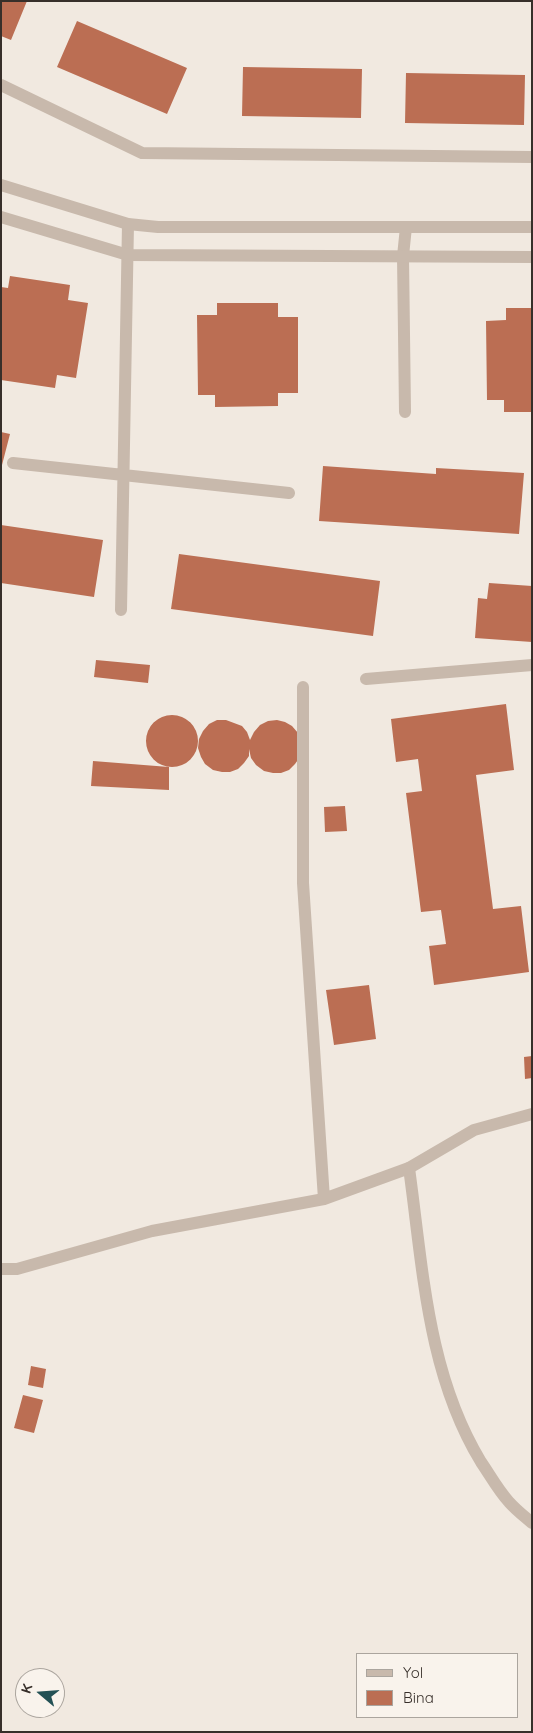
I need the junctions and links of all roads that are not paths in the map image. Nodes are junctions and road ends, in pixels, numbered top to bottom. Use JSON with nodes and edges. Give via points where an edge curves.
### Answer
{"nodes":[{"id":1,"x":1,"y":85,"type":"edge"},
{"id":2,"x":532,"y":157,"type":"edge"},
{"id":3,"x":1,"y":185,"type":"edge"},
{"id":4,"x":1,"y":217,"type":"edge"},
{"id":5,"x":128,"y":224,"type":"junction"},
{"id":6,"x":406,"y":227,"type":"junction"},
{"id":7,"x":532,"y":227,"type":"edge"},
{"id":8,"x":128,"y":255,"type":"junction"},
{"id":9,"x":403,"y":256,"type":"junction"},
{"id":10,"x":532,"y":257,"type":"edge"},
{"id":11,"x":405,"y":412,"type":"dead end"},
{"id":12,"x":13,"y":463,"type":"dead end"},
{"id":13,"x":122,"y":475,"type":"junction"},
{"id":14,"x":289,"y":493,"type":"dead end"},
{"id":15,"x":121,"y":610,"type":"dead end"},
{"id":16,"x":532,"y":665,"type":"edge"},
{"id":17,"x":366,"y":679,"type":"dead end"},
{"id":18,"x":303,"y":687,"type":"dead end"},
{"id":19,"x":532,"y":1114,"type":"edge"},
{"id":20,"x":409,"y":1168,"type":"junction"},
{"id":21,"x":324,"y":1199,"type":"junction"},
{"id":22,"x":1,"y":1269,"type":"edge"},
{"id":23,"x":17,"y":1269,"type":"junction"},
{"id":24,"x":1,"y":1273,"type":"edge"},
{"id":25,"x":532,"y":1523,"type":"edge"}],
"edges":[{"from":1,"to":2,"type":"street","via":[[142,153]]},
{"from":3,"to":5,"type":"street"},
{"from":4,"to":8,"type":"street"},
{"from":5,"to":6,"type":"street","via":[[158,227]]},
{"from":5,"to":8,"type":"street"},
{"from":6,"to":7,"type":"street"},
{"from":6,"to":9,"type":"street"},
{"from":8,"to":9,"type":"street"},
{"from":8,"to":13,"type":"street"},
{"from":9,"to":10,"type":"street"},
{"from":9,"to":11,"type":"street"},
{"from":12,"to":13,"type":"street"},
{"from":13,"to":14,"type":"street"},
{"from":13,"to":15,"type":"street"},
{"from":16,"to":17,"type":"street"},
{"from":18,"to":21,"type":"street","via":[[303,883]]},
{"from":19,"to":20,"type":"street","via":[[474,1130]]},
{"from":20,"to":21,"type":"street"},
{"from":20,"to":25,"type":"street","via":[[431,1328],[448,1392],[491,1477],[509,1502]]},
{"from":21,"to":23,"type":"street","via":[[152,1231]]},
{"from":22,"to":23,"type":"street"},
{"from":23,"to":24,"type":"street"}]}
